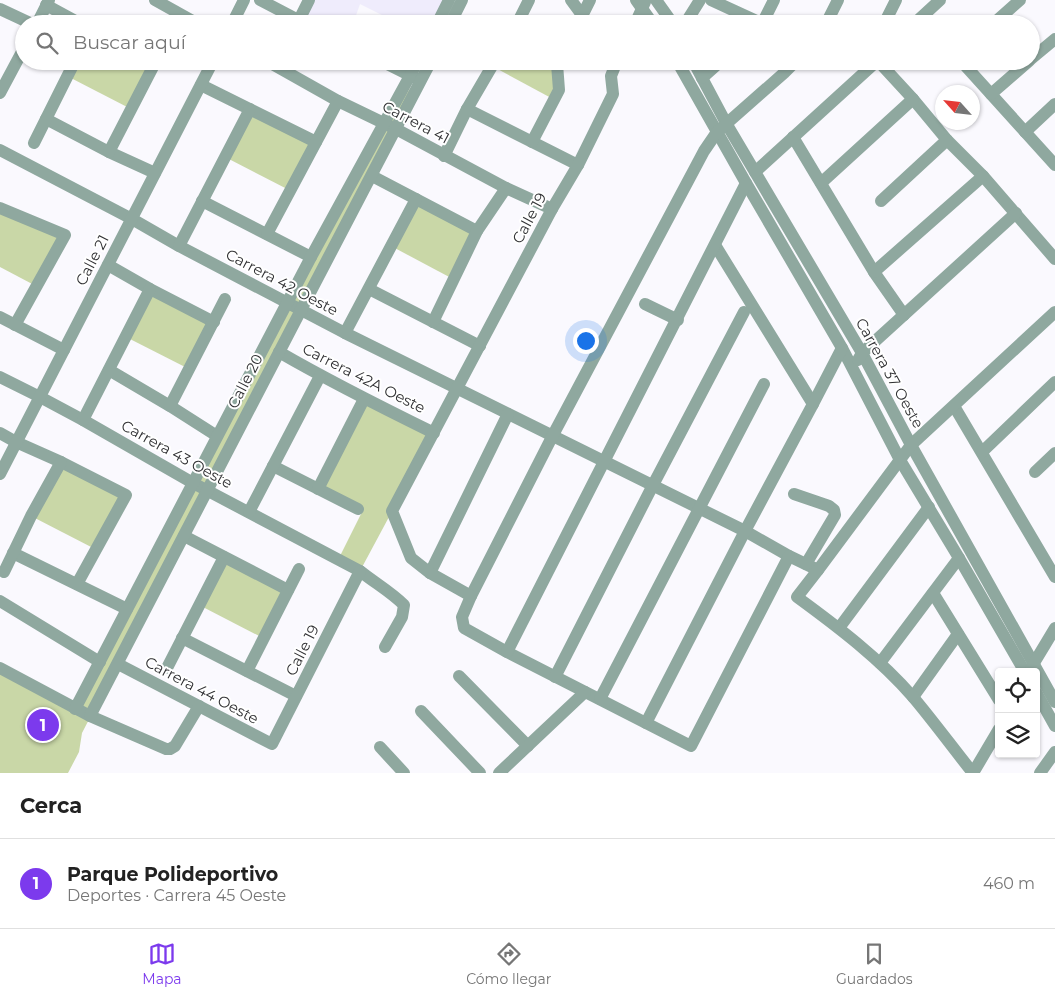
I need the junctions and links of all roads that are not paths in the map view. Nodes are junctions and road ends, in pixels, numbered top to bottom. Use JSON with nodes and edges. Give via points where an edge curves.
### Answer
{"nodes":[{"id":1,"x":155,"y":0,"type":"edge"},
{"id":2,"x":244,"y":0,"type":"edge"},
{"id":3,"x":260,"y":0,"type":"edge"},
{"id":4,"x":309,"y":0,"type":"edge"},
{"id":5,"x":449,"y":0,"type":"edge"},
{"id":6,"x":462,"y":0,"type":"edge"},
{"id":7,"x":529,"y":0,"type":"edge"},
{"id":8,"x":571,"y":0,"type":"edge"},
{"id":9,"x":590,"y":0,"type":"edge"},
{"id":10,"x":656,"y":0,"type":"edge"},
{"id":11,"x":700,"y":0,"type":"edge"},
{"id":12,"x":711,"y":0,"type":"edge"},
{"id":13,"x":774,"y":0,"type":"edge"},
{"id":14,"x":838,"y":0,"type":"edge"},
{"id":15,"x":896,"y":0,"type":"edge"},
{"id":16,"x":940,"y":0,"type":"edge"},
{"id":17,"x":1020,"y":0,"type":"edge"},
{"id":18,"x":48,"y":2,"type":"edge"},
{"id":19,"x":641,"y":3,"type":"edge"},
{"id":20,"x":0,"y":9,"type":"edge"},
{"id":21,"x":41,"y":15,"type":"edge"},
{"id":22,"x":68,"y":15,"type":"edge"},
{"id":23,"x":182,"y":15,"type":"edge"},
{"id":24,"x":236,"y":15,"type":"edge"},
{"id":25,"x":289,"y":15,"type":"edge"},
{"id":26,"x":304,"y":15,"type":"edge"},
{"id":27,"x":442,"y":15,"type":"edge"},
{"id":28,"x":454,"y":15,"type":"edge"},
{"id":29,"x":522,"y":15,"type":"edge"},
{"id":30,"x":578,"y":15,"type":"edge"},
{"id":31,"x":582,"y":15,"type":"edge"},
{"id":32,"x":648,"y":15,"type":"edge"},
{"id":33,"x":667,"y":15,"type":"edge"},
{"id":34,"x":691,"y":15,"type":"edge"},
{"id":35,"x":743,"y":15,"type":"edge"},
{"id":36,"x":766,"y":15,"type":"edge"},
{"id":37,"x":830,"y":15,"type":"edge"},
{"id":38,"x":888,"y":15,"type":"edge"},
{"id":39,"x":926,"y":15,"type":"edge"},
{"id":40,"x":1003,"y":15,"type":"edge"},
{"id":41,"x":15,"y":16,"type":"edge"},
{"id":42,"x":1055,"y":39,"type":"edge"},
{"id":43,"x":1040,"y":52,"type":"edge"},
{"id":44,"x":15,"y":59,"type":"edge"},
{"id":45,"x":70,"y":70,"type":"edge"},
{"id":46,"x":150,"y":70,"type":"edge"},
{"id":47,"x":208,"y":70,"type":"edge"},
{"id":48,"x":283,"y":70,"type":"edge"},
{"id":49,"x":398,"y":70,"type":"edge"},
{"id":50,"x":417,"y":70,"type":"edge"},
{"id":51,"x":424,"y":70,"type":"edge"},
{"id":52,"x":490,"y":70,"type":"edge"},
{"id":53,"x":557,"y":70,"type":"edge"},
{"id":54,"x":613,"y":70,"type":"edge"},
{"id":55,"x":683,"y":70,"type":"edge"},
{"id":56,"x":698,"y":70,"type":"edge"},
{"id":57,"x":711,"y":70,"type":"edge"},
{"id":58,"x":787,"y":70,"type":"edge"},
{"id":59,"x":867,"y":70,"type":"edge"},
{"id":60,"x":886,"y":70,"type":"edge"},
{"id":61,"x":969,"y":70,"type":"edge"},
{"id":62,"x":1019,"y":70,"type":"edge"},
{"id":63,"x":5,"y":71,"type":"edge"},
{"id":64,"x":702,"y":78,"type":"junction"},
{"id":65,"x":416,"y":79,"type":"junction"},
{"id":66,"x":201,"y":85,"type":"junction"},
{"id":67,"x":0,"y":93,"type":"edge"},
{"id":68,"x":991,"y":94,"type":"junction"},
{"id":69,"x":913,"y":98,"type":"junction"},
{"id":70,"x":338,"y":101,"type":"junction"},
{"id":71,"x":1055,"y":104,"type":"edge"},
{"id":72,"x":250,"y":109,"type":"junction"},
{"id":73,"x":467,"y":109,"type":"junction"},
{"id":74,"x":46,"y":119,"type":"junction"},
{"id":75,"x":390,"y":126,"type":"junction"},
{"id":76,"x":721,"y":128,"type":"junction"},
{"id":77,"x":1025,"y":132,"type":"junction"},
{"id":78,"x":793,"y":137,"type":"junction"},
{"id":79,"x":947,"y":140,"type":"junction"},
{"id":80,"x":316,"y":142,"type":"junction"},
{"id":81,"x":532,"y":142,"type":"junction"},
{"id":82,"x":34,"y":143,"type":"dead end"},
{"id":83,"x":0,"y":150,"type":"edge"},
{"id":84,"x":109,"y":152,"type":"junction"},
{"id":85,"x":444,"y":156,"type":"junction"},
{"id":86,"x":1055,"y":165,"type":"edge"},
{"id":87,"x":578,"y":166,"type":"junction"},
{"id":88,"x":755,"y":172,"type":"junction"},
{"id":89,"x":155,"y":173,"type":"junction"},
{"id":90,"x":372,"y":176,"type":"junction"},
{"id":91,"x":983,"y":176,"type":"junction"},
{"id":92,"x":746,"y":183,"type":"junction"},
{"id":93,"x":821,"y":183,"type":"junction"},
{"id":94,"x":506,"y":188,"type":"junction"},
{"id":95,"x":416,"y":199,"type":"junction"},
{"id":96,"x":202,"y":200,"type":"junction"},
{"id":97,"x":881,"y":201,"type":"dead end"},
{"id":98,"x":0,"y":208,"type":"edge"},
{"id":99,"x":552,"y":209,"type":"junction"},
{"id":100,"x":1016,"y":213,"type":"junction"},
{"id":101,"x":132,"y":219,"type":"junction"},
{"id":102,"x":476,"y":231,"type":"junction"},
{"id":103,"x":267,"y":234,"type":"junction"},
{"id":104,"x":715,"y":245,"type":"junction"},
{"id":105,"x":179,"y":246,"type":"junction"},
{"id":106,"x":311,"y":257,"type":"junction"},
{"id":107,"x":1055,"y":259,"type":"edge"},
{"id":108,"x":108,"y":264,"type":"junction"},
{"id":109,"x":874,"y":272,"type":"junction"},
{"id":110,"x":150,"y":289,"type":"junction"},
{"id":111,"x":369,"y":289,"type":"junction"},
{"id":112,"x":225,"y":299,"type":"dead end"},
{"id":113,"x":287,"y":303,"type":"junction"},
{"id":114,"x":645,"y":304,"type":"dead end"},
{"id":115,"x":300,"y":310,"type":"junction"},
{"id":116,"x":744,"y":312,"type":"dead end"},
{"id":117,"x":1055,"y":312,"type":"edge"},
{"id":118,"x":904,"y":315,"type":"junction"},
{"id":119,"x":0,"y":317,"type":"edge"},
{"id":120,"x":678,"y":320,"type":"junction"},
{"id":121,"x":214,"y":322,"type":"junction"},
{"id":122,"x":433,"y":322,"type":"junction"},
{"id":123,"x":15,"y":325,"type":"junction"},
{"id":124,"x":345,"y":333,"type":"junction"},
{"id":125,"x":480,"y":346,"type":"junction"},
{"id":126,"x":842,"y":348,"type":"junction"},
{"id":127,"x":64,"y":350,"type":"junction"},
{"id":128,"x":279,"y":352,"type":"junction"},
{"id":129,"x":862,"y":353,"type":"junction"},
{"id":130,"x":852,"y":368,"type":"junction"},
{"id":131,"x":109,"y":370,"type":"junction"},
{"id":132,"x":320,"y":376,"type":"junction"},
{"id":133,"x":0,"y":377,"type":"edge"},
{"id":134,"x":1055,"y":382,"type":"edge"},
{"id":135,"x":764,"y":384,"type":"dead end"},
{"id":136,"x":458,"y":388,"type":"junction"},
{"id":137,"x":40,"y":397,"type":"junction"},
{"id":138,"x":364,"y":399,"type":"junction"},
{"id":139,"x":813,"y":404,"type":"junction"},
{"id":140,"x":170,"y":406,"type":"junction"},
{"id":141,"x":954,"y":406,"type":"junction"},
{"id":142,"x":508,"y":414,"type":"junction"},
{"id":143,"x":83,"y":420,"type":"junction"},
{"id":144,"x":0,"y":433,"type":"edge"},
{"id":145,"x":434,"y":433,"type":"junction"},
{"id":146,"x":553,"y":435,"type":"junction"},
{"id":147,"x":217,"y":436,"type":"junction"},
{"id":148,"x":16,"y":442,"type":"junction"},
{"id":149,"x":911,"y":445,"type":"junction"},
{"id":150,"x":982,"y":452,"type":"junction"},
{"id":151,"x":1055,"y":453,"type":"edge"},
{"id":152,"x":900,"y":460,"type":"junction"},
{"id":153,"x":604,"y":461,"type":"junction"},
{"id":154,"x":61,"y":462,"type":"junction"},
{"id":155,"x":273,"y":466,"type":"junction"},
{"id":156,"x":1035,"y":472,"type":"dead end"},
{"id":157,"x":0,"y":474,"type":"edge"},
{"id":158,"x":193,"y":483,"type":"junction"},
{"id":159,"x":653,"y":485,"type":"junction"},
{"id":160,"x":318,"y":489,"type":"junction"},
{"id":161,"x":207,"y":490,"type":"junction"},
{"id":162,"x":794,"y":494,"type":"dead end"},
{"id":163,"x":929,"y":507,"type":"junction"},
{"id":164,"x":698,"y":509,"type":"junction"},
{"id":165,"x":358,"y":510,"type":"dead end"},
{"id":166,"x":249,"y":512,"type":"junction"},
{"id":167,"x":745,"y":531,"type":"junction"},
{"id":168,"x":184,"y":536,"type":"junction"},
{"id":169,"x":13,"y":553,"type":"junction"},
{"id":170,"x":789,"y":556,"type":"junction"},
{"id":171,"x":224,"y":557,"type":"junction"},
{"id":172,"x":959,"y":558,"type":"junction"},
{"id":173,"x":806,"y":564,"type":"junction"},
{"id":174,"x":299,"y":569,"type":"dead end"},
{"id":175,"x":818,"y":570,"type":"junction"},
{"id":176,"x":360,"y":571,"type":"junction"},
{"id":177,"x":4,"y":572,"type":"dead end"},
{"id":178,"x":430,"y":573,"type":"junction"},
{"id":179,"x":1055,"y":577,"type":"edge"},
{"id":180,"x":77,"y":584,"type":"junction"},
{"id":181,"x":288,"y":590,"type":"junction"},
{"id":182,"x":933,"y":593,"type":"junction"},
{"id":183,"x":471,"y":596,"type":"junction"},
{"id":184,"x":0,"y":601,"type":"edge"},
{"id":185,"x":127,"y":609,"type":"junction"},
{"id":186,"x":839,"y":628,"type":"junction"},
{"id":187,"x":1055,"y":628,"type":"edge"},
{"id":188,"x":958,"y":634,"type":"junction"},
{"id":189,"x":182,"y":638,"type":"junction"},
{"id":190,"x":385,"y":647,"type":"dead end"},
{"id":191,"x":506,"y":652,"type":"junction"},
{"id":192,"x":100,"y":662,"type":"junction"},
{"id":193,"x":880,"y":663,"type":"junction"},
{"id":194,"x":118,"y":664,"type":"junction"},
{"id":195,"x":0,"y":668,"type":"edge"},
{"id":196,"x":166,"y":668,"type":"dead end"},
{"id":197,"x":1029,"y":668,"type":"edge"},
{"id":198,"x":1029,"y":668,"type":"edge"},
{"id":199,"x":1031,"y":668,"type":"edge"},
{"id":200,"x":247,"y":671,"type":"junction"},
{"id":201,"x":459,"y":676,"type":"dead end"},
{"id":202,"x":556,"y":677,"type":"junction"},
{"id":203,"x":1040,"y":682,"type":"edge"},
{"id":204,"x":585,"y":692,"type":"junction"},
{"id":205,"x":995,"y":694,"type":"edge"},
{"id":206,"x":296,"y":696,"type":"junction"},
{"id":207,"x":913,"y":697,"type":"junction"},
{"id":208,"x":600,"y":699,"type":"junction"},
{"id":209,"x":1040,"y":699,"type":"edge"},
{"id":210,"x":1055,"y":702,"type":"edge"},
{"id":211,"x":199,"y":706,"type":"junction"},
{"id":212,"x":75,"y":709,"type":"junction"},
{"id":213,"x":421,"y":711,"type":"dead end"},
{"id":214,"x":90,"y":716,"type":"junction"},
{"id":215,"x":646,"y":723,"type":"junction"},
{"id":216,"x":1055,"y":726,"type":"edge"},
{"id":217,"x":995,"y":735,"type":"edge"},
{"id":218,"x":272,"y":744,"type":"joint"},
{"id":219,"x":528,"y":746,"type":"junction"},
{"id":220,"x":380,"y":747,"type":"dead end"},
{"id":221,"x":1055,"y":752,"type":"edge"},
{"id":222,"x":404,"y":773,"type":"edge"},
{"id":223,"x":480,"y":773,"type":"edge"},
{"id":224,"x":499,"y":773,"type":"edge"},
{"id":225,"x":1040,"y":773,"type":"edge"}],
"edges":[{"from":1,"to":23,"type":"street"},
{"from":2,"to":24,"type":"street"},
{"from":3,"to":25,"type":"street"},
{"from":4,"to":26,"type":"street"},
{"from":5,"to":27,"type":"street"},
{"from":6,"to":28,"type":"street"},
{"from":7,"to":29,"type":"street"},
{"from":8,"to":30,"type":"street"},
{"from":9,"to":31,"type":"street"},
{"from":10,"to":33,"type":"street"},
{"from":11,"to":34,"type":"street"},
{"from":12,"to":35,"type":"street"},
{"from":13,"to":36,"type":"street"},
{"from":14,"to":37,"type":"street"},
{"from":15,"to":38,"type":"street"},
{"from":16,"to":39,"type":"street"},
{"from":17,"to":40,"type":"street"},
{"from":18,"to":21,"type":"street"},
{"from":18,"to":22,"type":"street"},
{"from":19,"to":32,"type":"street"},
{"from":20,"to":41,"type":"street"},
{"from":42,"to":43,"type":"street"},
{"from":44,"to":63,"type":"street"},
{"from":45,"to":74,"type":"street"},
{"from":46,"to":84,"type":"street"},
{"from":47,"to":66,"type":"street","name":"Calle 21"},
{"from":48,"to":70,"type":"street","name":"Carrera 41"},
{"from":49,"to":65,"type":"street"},
{"from":50,"to":65,"type":"street","name":"Calle 20"},
{"from":51,"to":65,"type":"street","name":"Calle 20"},
{"from":52,"to":73,"type":"street"},
{"from":53,"to":81,"type":"street","via":[[558,90]]},
{"from":54,"to":87,"type":"street","name":"Calle 19","via":[[613,94]]},
{"from":55,"to":76,"type":"street","name":"Carrera 37 Oeste"},
{"from":56,"to":64,"type":"street","name":"Carrera 37 Oeste"},
{"from":57,"to":64,"type":"street"},
{"from":58,"to":76,"type":"street"},
{"from":59,"to":78,"type":"street"},
{"from":60,"to":69,"type":"street"},
{"from":61,"to":68,"type":"street"},
{"from":62,"to":68,"type":"street"},
{"from":63,"to":67,"type":"street"},
{"from":64,"to":76,"type":"street","name":"Carrera 37 Oeste"},
{"from":65,"to":75,"type":"street","name":"Calle 20"},
{"from":66,"to":72,"type":"street"},
{"from":66,"to":89,"type":"street","name":"Calle 21"},
{"from":68,"to":77,"type":"street"},
{"from":69,"to":79,"type":"street"},
{"from":69,"to":93,"type":"street"},
{"from":70,"to":75,"type":"street","name":"Carrera 41"},
{"from":70,"to":80,"type":"street"},
{"from":71,"to":77,"type":"street"},
{"from":72,"to":80,"type":"street"},
{"from":72,"to":96,"type":"street"},
{"from":73,"to":81,"type":"street"},
{"from":73,"to":85,"type":"street"},
{"from":74,"to":82,"type":"street"},
{"from":74,"to":84,"type":"street"},
{"from":75,"to":85,"type":"street","name":"Carrera 41"},
{"from":75,"to":90,"type":"street","name":"Calle 20"},
{"from":75,"to":106,"type":"street","name":"Calle 20"},
{"from":76,"to":88,"type":"street","name":"Carrera 37 Oeste"},
{"from":76,"to":92,"type":"street","name":"Carrera 37 Oeste"},
{"from":76,"to":146,"type":"street","via":[[704,151]]},
{"from":77,"to":86,"type":"street"},
{"from":78,"to":88,"type":"street"},
{"from":78,"to":93,"type":"street"},
{"from":79,"to":91,"type":"street"},
{"from":79,"to":97,"type":"street"},
{"from":80,"to":103,"type":"street"},
{"from":81,"to":87,"type":"street"},
{"from":83,"to":101,"type":"street","name":"Carrera 42 Oeste"},
{"from":84,"to":89,"type":"street"},
{"from":85,"to":94,"type":"street","name":"Carrera 41"},
{"from":87,"to":99,"type":"street","name":"Calle 19"},
{"from":88,"to":129,"type":"street","name":"Carrera 37 Oeste"},
{"from":89,"to":101,"type":"street","name":"Calle 21"},
{"from":90,"to":95,"type":"street"},
{"from":90,"to":115,"type":"street","name":"Calle 20"},
{"from":91,"to":100,"type":"street"},
{"from":91,"to":109,"type":"street"},
{"from":92,"to":104,"type":"street"},
{"from":92,"to":126,"type":"street","name":"Carrera 37 Oeste"},
{"from":93,"to":109,"type":"street"},
{"from":94,"to":99,"type":"street","name":"Carrera 41"},
{"from":94,"to":102,"type":"street"},
{"from":95,"to":102,"type":"street"},
{"from":95,"to":111,"type":"street"},
{"from":96,"to":103,"type":"street"},
{"from":96,"to":105,"type":"street"},
{"from":98,"to":123,"type":"street","via":[[64,235]]},
{"from":99,"to":125,"type":"street","name":"Calle 19"},
{"from":100,"to":107,"type":"street"},
{"from":100,"to":118,"type":"street"},
{"from":101,"to":105,"type":"street","name":"Carrera 42 Oeste"},
{"from":101,"to":108,"type":"street","name":"Calle 21"},
{"from":102,"to":122,"type":"street"},
{"from":103,"to":106,"type":"street"},
{"from":104,"to":120,"type":"street"},
{"from":104,"to":139,"type":"street"},
{"from":105,"to":113,"type":"street","name":"Carrera 42 Oeste"},
{"from":106,"to":113,"type":"street","name":"Calle 20"},
{"from":108,"to":110,"type":"street"},
{"from":108,"to":127,"type":"street","name":"Calle 21"},
{"from":109,"to":118,"type":"street"},
{"from":110,"to":121,"type":"street"},
{"from":110,"to":131,"type":"street"},
{"from":111,"to":122,"type":"street"},
{"from":111,"to":124,"type":"street"},
{"from":112,"to":121,"type":"street"},
{"from":113,"to":115,"type":"street","name":"Carrera 42 Oeste"},
{"from":113,"to":147,"type":"street","name":"Calle 20"},
{"from":114,"to":120,"type":"street"},
{"from":115,"to":124,"type":"street","name":"Carrera 42 Oeste"},
{"from":115,"to":128,"type":"street","name":"Calle 20"},
{"from":116,"to":159,"type":"street"},
{"from":117,"to":141,"type":"street"},
{"from":118,"to":129,"type":"street"},
{"from":119,"to":123,"type":"street"},
{"from":120,"to":153,"type":"street"},
{"from":121,"to":140,"type":"street"},
{"from":122,"to":125,"type":"street"},
{"from":123,"to":127,"type":"street"},
{"from":124,"to":136,"type":"street","name":"Carrera 42 Oeste"},
{"from":125,"to":136,"type":"street","name":"Calle 19"},
{"from":126,"to":130,"type":"street","name":"Carrera 37 Oeste"},
{"from":126,"to":139,"type":"street"},
{"from":127,"to":137,"type":"street","name":"Calle 21"},
{"from":128,"to":132,"type":"street","name":"Carrera 42A Oeste"},
{"from":128,"to":161,"type":"street","name":"Calle 20"},
{"from":129,"to":130,"type":"street"},
{"from":129,"to":149,"type":"street","name":"Carrera 37 Oeste"},
{"from":130,"to":152,"type":"street","name":"Carrera 37 Oeste"},
{"from":131,"to":140,"type":"street"},
{"from":131,"to":143,"type":"street"},
{"from":132,"to":138,"type":"street","name":"Carrera 42A Oeste"},
{"from":132,"to":155,"type":"street"},
{"from":133,"to":137,"type":"street","name":"Carrera 43 Oeste"},
{"from":134,"to":150,"type":"street"},
{"from":135,"to":164,"type":"street"},
{"from":136,"to":142,"type":"street","name":"Carrera 42 Oeste"},
{"from":136,"to":145,"type":"street","name":"Calle 19"},
{"from":137,"to":143,"type":"street","name":"Carrera 43 Oeste"},
{"from":137,"to":148,"type":"street","name":"Calle 21"},
{"from":138,"to":145,"type":"street","name":"Carrera 42A Oeste"},
{"from":138,"to":160,"type":"street"},
{"from":139,"to":167,"type":"street"},
{"from":140,"to":147,"type":"street"},
{"from":141,"to":149,"type":"street"},
{"from":141,"to":150,"type":"street"},
{"from":142,"to":146,"type":"street","name":"Carrera 42 Oeste"},
{"from":142,"to":178,"type":"street"},
{"from":143,"to":158,"type":"street","name":"Carrera 43 Oeste"},
{"from":144,"to":148,"type":"street"},
{"from":145,"to":178,"type":"street","name":"Calle 19","via":[[392,511],[411,558]]},
{"from":146,"to":153,"type":"street","name":"Carrera 42 Oeste"},
{"from":146,"to":183,"type":"street"},
{"from":147,"to":158,"type":"street","name":"Calle 20"},
{"from":148,"to":154,"type":"street"},
{"from":148,"to":157,"type":"street","name":"Calle 21"},
{"from":149,"to":152,"type":"street"},
{"from":149,"to":197,"type":"street","name":"Carrera 37 Oeste"},
{"from":150,"to":179,"type":"street"},
{"from":151,"to":156,"type":"street"},
{"from":152,"to":163,"type":"street","name":"Carrera 37 Oeste"},
{"from":152,"to":175,"type":"street"},
{"from":153,"to":159,"type":"street","name":"Carrera 42 Oeste"},
{"from":153,"to":191,"type":"street"},
{"from":154,"to":169,"type":"street"},
{"from":154,"to":180,"type":"street","via":[[126,495]]},
{"from":155,"to":160,"type":"street"},
{"from":155,"to":166,"type":"street"},
{"from":158,"to":161,"type":"street","name":"Carrera 43 Oeste"},
{"from":158,"to":185,"type":"street","name":"Calle 20"},
{"from":159,"to":164,"type":"street","name":"Carrera 42 Oeste"},
{"from":159,"to":202,"type":"street"},
{"from":160,"to":165,"type":"street"},
{"from":161,"to":166,"type":"street","name":"Carrera 43 Oeste"},
{"from":161,"to":168,"type":"street","name":"Calle 20"},
{"from":162,"to":173,"type":"street","via":[[834,510]]},
{"from":163,"to":172,"type":"street","name":"Carrera 37 Oeste"},
{"from":163,"to":186,"type":"street"},
{"from":164,"to":167,"type":"street","name":"Carrera 42 Oeste"},
{"from":164,"to":208,"type":"street"},
{"from":166,"to":176,"type":"street","name":"Carrera 43 Oeste"},
{"from":167,"to":170,"type":"street","name":"Carrera 42 Oeste"},
{"from":167,"to":215,"type":"street"},
{"from":168,"to":171,"type":"street"},
{"from":168,"to":194,"type":"street","name":"Calle 20"},
{"from":169,"to":177,"type":"street"},
{"from":169,"to":180,"type":"street"},
{"from":170,"to":173,"type":"street","name":"Carrera 42 Oeste"},
{"from":170,"to":215,"type":"street","via":[[691,746]]},
{"from":171,"to":181,"type":"street"},
{"from":171,"to":189,"type":"street"},
{"from":172,"to":182,"type":"street"},
{"from":172,"to":198,"type":"street","name":"Carrera 37 Oeste"},
{"from":173,"to":175,"type":"street","name":"Carrera 42 Oeste"},
{"from":174,"to":181,"type":"street"},
{"from":175,"to":186,"type":"street","via":[[797,597]]},
{"from":176,"to":190,"type":"street","name":"Carrera 43 Oeste","via":[[404,605],[402,617]]},
{"from":176,"to":206,"type":"street","name":"Calle 19"},
{"from":178,"to":183,"type":"street"},
{"from":180,"to":185,"type":"street"},
{"from":181,"to":200,"type":"street"},
{"from":182,"to":188,"type":"street"},
{"from":182,"to":193,"type":"street"},
{"from":183,"to":191,"type":"street","via":[[462,617],[464,628]]},
{"from":184,"to":192,"type":"street"},
{"from":185,"to":192,"type":"street","name":"Calle 20"},
{"from":186,"to":193,"type":"street"},
{"from":187,"to":199,"type":"street"},
{"from":188,"to":205,"type":"street"},
{"from":188,"to":207,"type":"street"},
{"from":189,"to":196,"type":"street"},
{"from":189,"to":200,"type":"street"},
{"from":191,"to":202,"type":"street"},
{"from":192,"to":212,"type":"street","name":"Calle 20"},
{"from":193,"to":207,"type":"street"},
{"from":194,"to":211,"type":"street","name":"Carrera 44 Oeste"},
{"from":194,"to":214,"type":"street","name":"Calle 20"},
{"from":195,"to":212,"type":"street"},
{"from":200,"to":206,"type":"street"},
{"from":201,"to":219,"type":"street"},
{"from":202,"to":204,"type":"street"},
{"from":203,"to":210,"type":"street","name":"Carrera 37 Oeste"},
{"from":204,"to":208,"type":"street"},
{"from":204,"to":219,"type":"street"},
{"from":206,"to":218,"type":"street","name":"Calle 19"},
{"from":207,"to":217,"type":"street","via":[[973,773]]},
{"from":208,"to":215,"type":"street"},
{"from":209,"to":216,"type":"street"},
{"from":211,"to":214,"type":"street","via":[[170,749],[150,744]]},
{"from":211,"to":218,"type":"street","name":"Carrera 44 Oeste"},
{"from":212,"to":214,"type":"street"},
{"from":213,"to":223,"type":"street"},
{"from":219,"to":224,"type":"street"},
{"from":220,"to":222,"type":"street"},
{"from":221,"to":225,"type":"street"}]}
